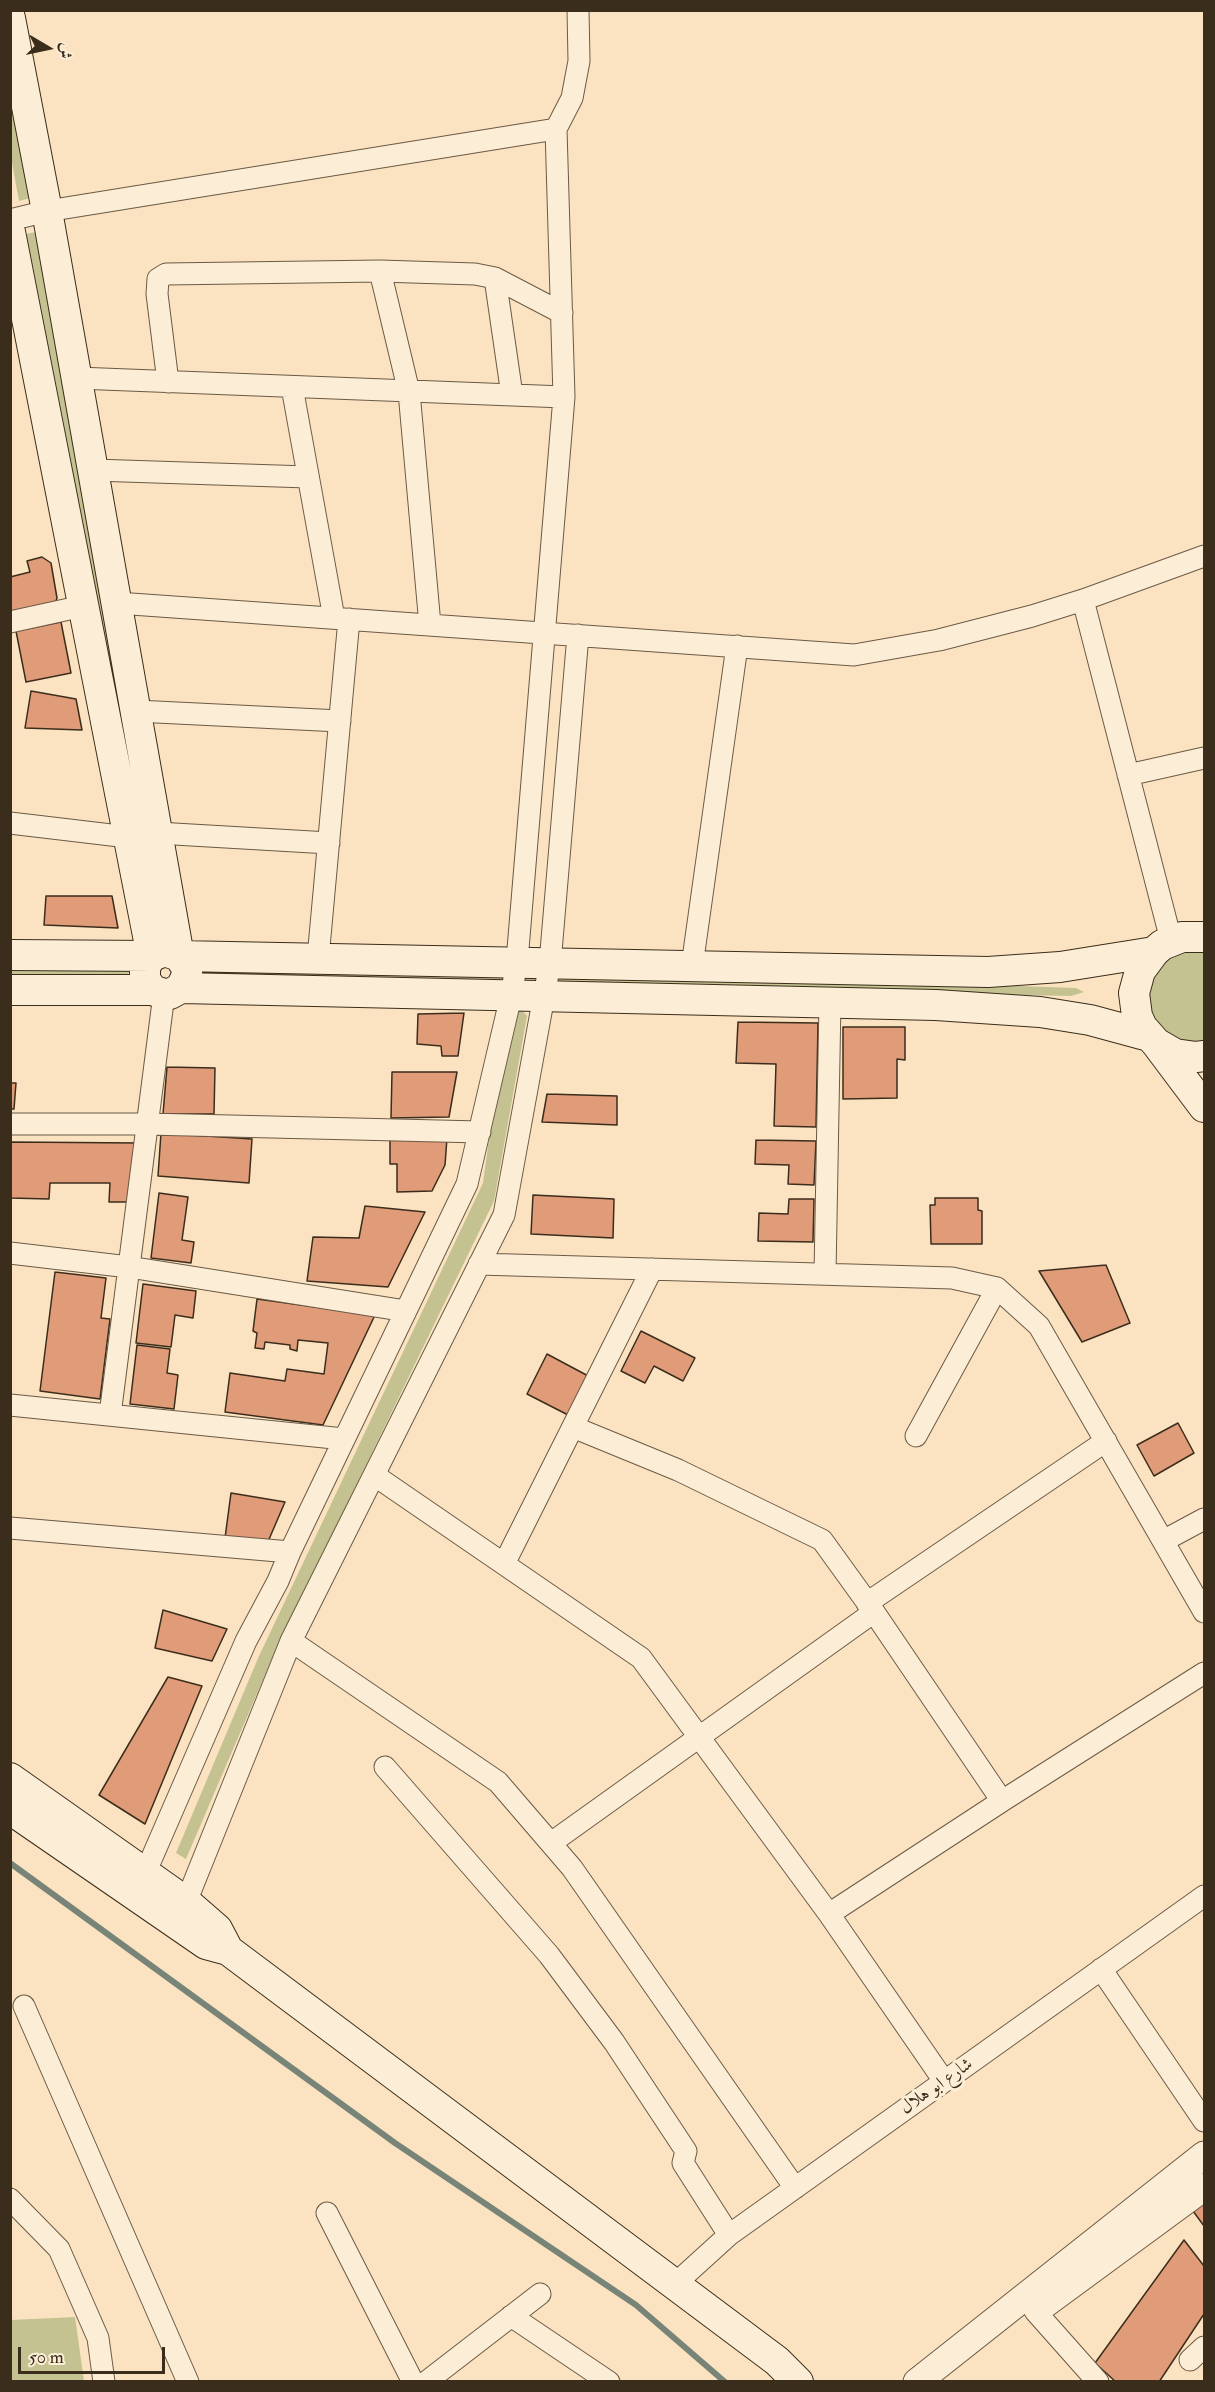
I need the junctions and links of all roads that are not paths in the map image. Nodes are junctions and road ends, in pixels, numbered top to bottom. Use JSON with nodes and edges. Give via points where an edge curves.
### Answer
{"nodes":[{"id":1,"x":578,"y":10,"type":"edge"},
{"id":2,"x":11,"y":25,"type":"edge"},
{"id":3,"x":556,"y":129,"type":"junction"},
{"id":4,"x":47,"y":211,"type":"junction"},
{"id":5,"x":10,"y":220,"type":"edge"},
{"id":6,"x":10,"y":232,"type":"edge"},
{"id":7,"x":380,"y":271,"type":"junction"},
{"id":8,"x":15,"y":278,"type":"edge"},
{"id":9,"x":495,"y":278,"type":"junction"},
{"id":10,"x":562,"y":313,"type":"junction"},
{"id":11,"x":77,"y":378,"type":"junction"},
{"id":12,"x":168,"y":382,"type":"junction"},
{"id":13,"x":292,"y":387,"type":"junction"},
{"id":14,"x":409,"y":392,"type":"junction"},
{"id":15,"x":512,"y":395,"type":"junction"},
{"id":16,"x":564,"y":397,"type":"junction"},
{"id":17,"x":93,"y":470,"type":"junction"},
{"id":18,"x":308,"y":477,"type":"junction"},
{"id":19,"x":1204,"y":556,"type":"edge"},
{"id":20,"x":1083,"y":600,"type":"junction"},
{"id":21,"x":117,"y":603,"type":"junction"},
{"id":22,"x":83,"y":606,"type":"junction"},
{"id":23,"x":341,"y":619,"type":"junction"},
{"id":24,"x":10,"y":622,"type":"edge"},
{"id":25,"x":430,"y":625,"type":"junction"},
{"id":26,"x":544,"y":633,"type":"junction"},
{"id":27,"x":578,"y":634,"type":"junction"},
{"id":28,"x":737,"y":646,"type":"junction"},
{"id":29,"x":136,"y":711,"type":"junction"},
{"id":30,"x":340,"y":721,"type":"junction"},
{"id":31,"x":1204,"y":758,"type":"edge"},
{"id":32,"x":1128,"y":775,"type":"junction"},
{"id":33,"x":10,"y":823,"type":"edge"},
{"id":34,"x":158,"y":833,"type":"junction"},
{"id":35,"x":128,"y":837,"type":"junction"},
{"id":36,"x":329,"y":843,"type":"junction"},
{"id":37,"x":1204,"y":936,"type":"edge"},
{"id":38,"x":1163,"y":946,"type":"junction"},
{"id":39,"x":10,"y":955,"type":"edge"},
{"id":40,"x":165,"y":956,"type":"junction"},
{"id":41,"x":318,"y":958,"type":"junction"},
{"id":42,"x":517,"y":961,"type":"junction"},
{"id":43,"x":550,"y":963,"type":"junction"},
{"id":44,"x":692,"y":966,"type":"junction"},
{"id":45,"x":10,"y":990,"type":"edge"},
{"id":46,"x":166,"y":990,"type":"junction"},
{"id":47,"x":511,"y":996,"type":"junction"},
{"id":48,"x":545,"y":996,"type":"junction"},
{"id":49,"x":830,"y":1002,"type":"junction"},
{"id":50,"x":1153,"y":1040,"type":"junction"},
{"id":51,"x":1204,"y":1056,"type":"edge"},
{"id":52,"x":1204,"y":1107,"type":"edge"},
{"id":53,"x":10,"y":1124,"type":"edge"},
{"id":54,"x":147,"y":1124,"type":"junction"},
{"id":55,"x":480,"y":1132,"type":"junction"},
{"id":56,"x":10,"y":1253,"type":"edge"},
{"id":57,"x":479,"y":1264,"type":"junction"},
{"id":58,"x":129,"y":1268,"type":"junction"},
{"id":59,"x":652,"y":1269,"type":"junction"},
{"id":60,"x":825,"y":1274,"type":"junction"},
{"id":61,"x":998,"y":1288,"type":"junction"},
{"id":62,"x":406,"y":1311,"type":"junction"},
{"id":63,"x":10,"y":1405,"type":"edge"},
{"id":64,"x":110,"y":1415,"type":"junction"},
{"id":65,"x":573,"y":1427,"type":"junction"},
{"id":66,"x":916,"y":1436,"type":"dead end"},
{"id":67,"x":344,"y":1439,"type":"junction"},
{"id":68,"x":1106,"y":1441,"type":"junction"},
{"id":69,"x":374,"y":1475,"type":"junction"},
{"id":70,"x":1204,"y":1519,"type":"edge"},
{"id":71,"x":10,"y":1528,"type":"edge"},
{"id":72,"x":1163,"y":1541,"type":"junction"},
{"id":73,"x":290,"y":1552,"type":"junction"},
{"id":74,"x":504,"y":1564,"type":"junction"},
{"id":75,"x":871,"y":1607,"type":"junction"},
{"id":76,"x":1204,"y":1612,"type":"edge"},
{"id":77,"x":291,"y":1641,"type":"junction"},
{"id":78,"x":1204,"y":1673,"type":"edge"},
{"id":79,"x":699,"y":1737,"type":"junction"},
{"id":80,"x":385,"y":1767,"type":"dead end"},
{"id":81,"x":10,"y":1778,"type":"edge"},
{"id":82,"x":1002,"y":1801,"type":"junction"},
{"id":83,"x":10,"y":1809,"type":"edge"},
{"id":84,"x":551,"y":1843,"type":"junction"},
{"id":85,"x":140,"y":1885,"type":"junction"},
{"id":86,"x":1204,"y":1896,"type":"edge"},
{"id":87,"x":179,"y":1912,"type":"junction"},
{"id":88,"x":829,"y":1914,"type":"junction"},
{"id":89,"x":1101,"y":1969,"type":"junction"},
{"id":90,"x":24,"y":2006,"type":"dead end"},
{"id":91,"x":944,"y":2081,"type":"junction"},
{"id":92,"x":1204,"y":2121,"type":"edge"},
{"id":93,"x":1204,"y":2156,"type":"edge"},
{"id":94,"x":1204,"y":2187,"type":"edge"},
{"id":95,"x":795,"y":2188,"type":"junction"},
{"id":96,"x":10,"y":2199,"type":"edge"},
{"id":97,"x":327,"y":2213,"type":"dead end"},
{"id":98,"x":729,"y":2235,"type":"junction"},
{"id":99,"x":675,"y":2284,"type":"junction"},
{"id":100,"x":540,"y":2294,"type":"dead end"},
{"id":101,"x":1035,"y":2311,"type":"junction"},
{"id":102,"x":511,"y":2316,"type":"junction"},
{"id":103,"x":104,"y":2382,"type":"edge"},
{"id":104,"x":188,"y":2382,"type":"edge"},
{"id":105,"x":413,"y":2382,"type":"edge"},
{"id":106,"x":426,"y":2382,"type":"edge"},
{"id":107,"x":609,"y":2382,"type":"edge"},
{"id":108,"x":798,"y":2382,"type":"edge"},
{"id":109,"x":917,"y":2382,"type":"edge"},
{"id":110,"x":947,"y":2382,"type":"edge"},
{"id":111,"x":1098,"y":2382,"type":"edge"}],
"edges":[{"from":1,"to":3,"type":"street","via":[[579,61],[572,98]]},
{"from":2,"to":4,"type":"main road"},
{"from":3,"to":4,"type":"street"},
{"from":3,"to":10,"type":"street"},
{"from":4,"to":5,"type":"street"},
{"from":4,"to":11,"type":"main road"},
{"from":6,"to":8,"type":"main road"},
{"from":7,"to":9,"type":"street"},
{"from":7,"to":12,"type":"street","via":[[166,274],[159,279],[157,294]]},
{"from":7,"to":14,"type":"street"},
{"from":8,"to":22,"type":"main road"},
{"from":9,"to":10,"type":"street"},
{"from":9,"to":15,"type":"street"},
{"from":10,"to":16,"type":"street"},
{"from":11,"to":12,"type":"street"},
{"from":11,"to":17,"type":"main road"},
{"from":12,"to":13,"type":"street"},
{"from":13,"to":14,"type":"street"},
{"from":13,"to":18,"type":"street"},
{"from":14,"to":15,"type":"street"},
{"from":14,"to":25,"type":"street"},
{"from":15,"to":16,"type":"street"},
{"from":16,"to":26,"type":"street"},
{"from":17,"to":18,"type":"street"},
{"from":17,"to":21,"type":"main road"},
{"from":18,"to":23,"type":"street"},
{"from":19,"to":20,"type":"street"},
{"from":20,"to":28,"type":"street","via":[[939,640],[854,655]]},
{"from":20,"to":32,"type":"street"},
{"from":21,"to":23,"type":"street"},
{"from":21,"to":29,"type":"main road"},
{"from":22,"to":24,"type":"street"},
{"from":22,"to":35,"type":"main road"},
{"from":23,"to":25,"type":"street"},
{"from":23,"to":30,"type":"street"},
{"from":25,"to":26,"type":"street"},
{"from":26,"to":27,"type":"street"},
{"from":26,"to":42,"type":"street"},
{"from":27,"to":28,"type":"street"},
{"from":27,"to":43,"type":"street"},
{"from":28,"to":44,"type":"street"},
{"from":29,"to":30,"type":"street"},
{"from":29,"to":34,"type":"main road"},
{"from":30,"to":36,"type":"street"},
{"from":31,"to":32,"type":"street"},
{"from":32,"to":38,"type":"street"},
{"from":33,"to":35,"type":"street"},
{"from":34,"to":36,"type":"street"},
{"from":34,"to":40,"type":"main road"},
{"from":35,"to":40,"type":"main road"},
{"from":36,"to":41,"type":"street"},
{"from":37,"to":38,"type":"main road"},
{"from":38,"to":44,"type":"main road","via":[[1060,967],[988,972]]},
{"from":38,"to":50,"type":"main road","via":[[1140,971],[1134,993],[1137,1016]]},
{"from":39,"to":40,"type":"main road"},
{"from":40,"to":41,"type":"main road"},
{"from":40,"to":46,"type":"main road","via":[[187,968],[185,982]]},
{"from":40,"to":46,"type":"main road","via":[[145,966],[144,973],[148,985]]},
{"from":41,"to":42,"type":"main road"},
{"from":42,"to":43,"type":"main road"},
{"from":42,"to":47,"type":"street"},
{"from":43,"to":44,"type":"main road"},
{"from":43,"to":48,"type":"street"},
{"from":45,"to":46,"type":"main road"},
{"from":46,"to":47,"type":"main road"},
{"from":46,"to":54,"type":"street"},
{"from":47,"to":48,"type":"main road"},
{"from":47,"to":55,"type":"street"},
{"from":48,"to":49,"type":"main road"},
{"from":48,"to":57,"type":"street","via":[[504,1215]]},
{"from":49,"to":50,"type":"main road","via":[[1040,1012],[1090,1020]]},
{"from":49,"to":60,"type":"street"},
{"from":50,"to":51,"type":"main road","via":[[1175,1054]]},
{"from":50,"to":52,"type":"main road"},
{"from":53,"to":54,"type":"street"},
{"from":54,"to":55,"type":"street"},
{"from":54,"to":58,"type":"street"},
{"from":55,"to":62,"type":"street","via":[[467,1184]]},
{"from":56,"to":58,"type":"street"},
{"from":57,"to":59,"type":"street"},
{"from":57,"to":69,"type":"street"},
{"from":58,"to":62,"type":"street"},
{"from":58,"to":64,"type":"street"},
{"from":59,"to":60,"type":"street"},
{"from":59,"to":65,"type":"street"},
{"from":60,"to":61,"type":"street","via":[[952,1278]]},
{"from":61,"to":66,"type":"street"},
{"from":61,"to":68,"type":"street","via":[[1039,1326]]},
{"from":62,"to":67,"type":"street"},
{"from":63,"to":64,"type":"street"},
{"from":64,"to":67,"type":"street"},
{"from":65,"to":74,"type":"street"},
{"from":65,"to":75,"type":"street","via":[[678,1470],[822,1540]]},
{"from":67,"to":73,"type":"street"},
{"from":68,"to":72,"type":"street"},
{"from":68,"to":75,"type":"street"},
{"from":69,"to":74,"type":"street"},
{"from":69,"to":77,"type":"street"},
{"from":70,"to":72,"type":"street"},
{"from":71,"to":73,"type":"street"},
{"from":72,"to":76,"type":"street"},
{"from":73,"to":85,"type":"street","via":[[246,1641]]},
{"from":74,"to":79,"type":"street","via":[[641,1658]]},
{"from":75,"to":79,"type":"street"},
{"from":75,"to":82,"type":"street"},
{"from":77,"to":84,"type":"street","via":[[498,1782]]},
{"from":77,"to":87,"type":"street"},
{"from":78,"to":82,"type":"street"},
{"from":79,"to":84,"type":"street"},
{"from":79,"to":88,"type":"street"},
{"from":80,"to":98,"type":"street","via":[[549,1955],[608,2033],[686,2151],[683,2163]]},
{"from":81,"to":85,"type":"main road"},
{"from":82,"to":88,"type":"street"},
{"from":83,"to":85,"type":"main road"},
{"from":84,"to":95,"type":"street"},
{"from":85,"to":87,"type":"main road"},
{"from":86,"to":89,"type":"street","name":"شارع ابو هلال"},
{"from":87,"to":99,"type":"main road","via":[[217,1929],[228,1950]]},
{"from":88,"to":91,"type":"street"},
{"from":89,"to":91,"type":"street","name":"شارع ابو هلال"},
{"from":89,"to":92,"type":"street"},
{"from":90,"to":104,"type":"street"},
{"from":91,"to":95,"type":"street","name":"شارع ابو هلال"},
{"from":93,"to":109,"type":"street"},
{"from":94,"to":101,"type":"street"},
{"from":95,"to":98,"type":"street","name":"شارع ابو هلال"},
{"from":96,"to":103,"type":"street","via":[[59,2249],[98,2338]]},
{"from":97,"to":105,"type":"street"},
{"from":98,"to":99,"type":"street","name":"شارع ابو هلال"},
{"from":99,"to":108,"type":"main road","via":[[777,2361]]},
{"from":100,"to":102,"type":"street"},
{"from":101,"to":110,"type":"street"},
{"from":101,"to":111,"type":"street"},
{"from":102,"to":106,"type":"street"},
{"from":102,"to":107,"type":"street"}]}
